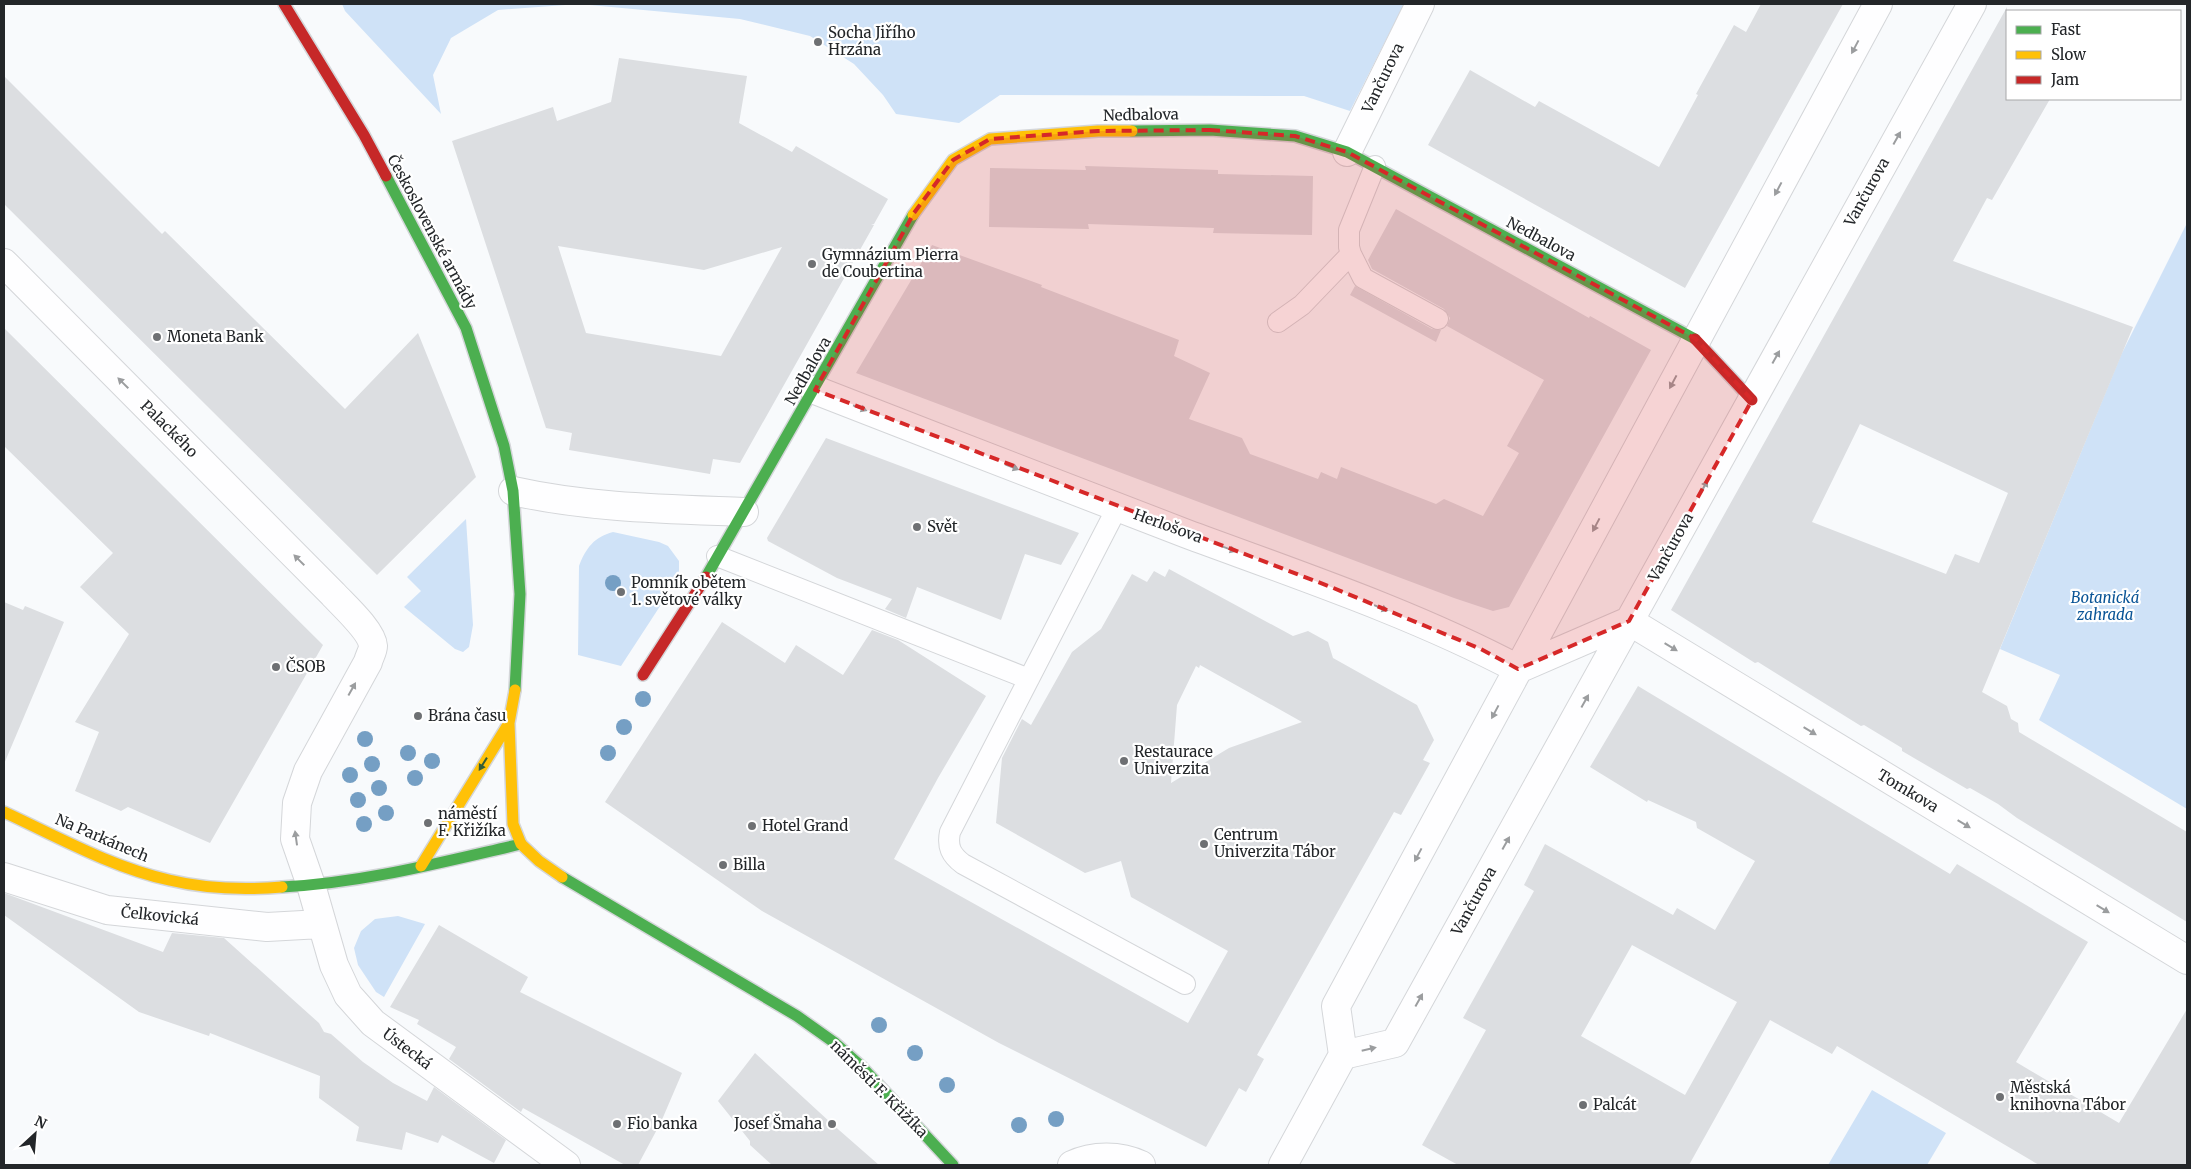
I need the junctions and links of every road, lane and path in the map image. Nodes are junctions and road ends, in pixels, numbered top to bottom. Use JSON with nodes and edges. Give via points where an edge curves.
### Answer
{"nodes":[{"id":1,"x":284,"y":4,"type":"edge"},
{"id":2,"x":1420,"y":4,"type":"edge"},
{"id":3,"x":1878,"y":4,"type":"edge"},
{"id":4,"x":1972,"y":4,"type":"edge"},
{"id":5,"x":1347,"y":152,"type":"junction"},
{"id":6,"x":1375,"y":166,"type":"junction"},
{"id":7,"x":1351,"y":254,"type":"junction"},
{"id":8,"x":4,"y":263,"type":"edge"},
{"id":9,"x":1438,"y":319,"type":"dead end"},
{"id":10,"x":1278,"y":322,"type":"dead end"},
{"id":11,"x":1696,"y":340,"type":"junction"},
{"id":12,"x":815,"y":390,"type":"junction"},
{"id":13,"x":1752,"y":400,"type":"junction"},
{"id":14,"x":512,"y":491,"type":"junction"},
{"id":15,"x":1117,"y":508,"type":"junction"},
{"id":16,"x":744,"y":512,"type":"junction"},
{"id":17,"x":717,"y":556,"type":"junction"},
{"id":18,"x":1629,"y":621,"type":"junction"},
{"id":19,"x":1518,"y":669,"type":"junction"},
{"id":20,"x":643,"y":676,"type":"dead end"},
{"id":21,"x":1029,"y":679,"type":"junction"},
{"id":22,"x":510,"y":723,"type":"junction"},
{"id":23,"x":4,"y":812,"type":"edge"},
{"id":24,"x":521,"y":844,"type":"junction"},
{"id":25,"x":421,"y":866,"type":"junction"},
{"id":26,"x":4,"y":877,"type":"edge"},
{"id":27,"x":311,"y":885,"type":"junction"},
{"id":28,"x":321,"y":924,"type":"junction"},
{"id":29,"x":2187,"y":960,"type":"edge"},
{"id":30,"x":1185,"y":984,"type":"dead end"},
{"id":31,"x":1343,"y":1055,"type":"junction"},
{"id":32,"x":566,"y":1165,"type":"edge"},
{"id":33,"x":953,"y":1165,"type":"edge"},
{"id":34,"x":1072,"y":1165,"type":"edge"},
{"id":35,"x":1141,"y":1165,"type":"edge"},
{"id":36,"x":1283,"y":1165,"type":"edge"}],
"edges":[{"from":1,"to":14,"type":"main road","name":"Československé armády","via":[[364,135],[466,328],[504,446]]},
{"from":2,"to":5,"type":"street","name":"Vančurova"},
{"from":3,"to":11,"type":"street","one_way":true},
{"from":13,"to":4,"type":"street","name":"Vančurova","one_way":true},
{"from":5,"to":6,"type":"main road","name":"Nedbalova"},
{"from":5,"to":12,"type":"main road","name":"Nedbalova","via":[[1295,136],[1210,130],[1098,131],[990,139],[953,160],[914,213]]},
{"from":6,"to":7,"type":"lane","via":[[1349,230]]},
{"from":6,"to":11,"type":"main road","name":"Nedbalova"},
{"from":7,"to":9,"type":"lane","via":[[1363,278]]},
{"from":7,"to":10,"type":"lane","via":[[1302,306]]},
{"from":27,"to":8,"type":"street","name":"Palackého","one_way":true,"via":[[295,839],[297,804],[308,771],[372,651],[372,641],[333,594]]},
{"from":11,"to":13,"type":"main road","name":"Nedbalova"},
{"from":11,"to":19,"type":"street","one_way":true},
{"from":12,"to":15,"type":"street","name":"Herlošova","one_way":true},
{"from":12,"to":16,"type":"main road","name":"Nedbalova"},
{"from":18,"to":13,"type":"street","name":"Vančurova","one_way":true},
{"from":14,"to":16,"type":"street","via":[[623,507]]},
{"from":14,"to":22,"type":"main road","name":"náměstí F. Křižíka","via":[[520,594]]},
{"from":15,"to":19,"type":"street","name":"Herlošova","one_way":true,"via":[[1330,587],[1481,649]]},
{"from":15,"to":21,"type":"lane"},
{"from":16,"to":17,"type":"main road"},
{"from":17,"to":20,"type":"main road"},
{"from":17,"to":21,"type":"lane"},
{"from":18,"to":19,"type":"street"},
{"from":18,"to":29,"type":"street","name":"Tomkova","one_way":true},
{"from":31,"to":18,"type":"street","name":"Vančurova","one_way":true,"via":[[1395,1043]]},
{"from":19,"to":31,"type":"street","one_way":true,"via":[[1336,1006]]},
{"from":21,"to":30,"type":"lane","via":[[950,832],[950,852],[963,864]]},
{"from":22,"to":24,"type":"main road","name":"náměstí F. Křižíka","via":[[510,805],[512,824]]},
{"from":22,"to":25,"type":"main road","one_way":true},
{"from":23,"to":27,"type":"main road","name":"Na Parkánech","via":[[121,866],[169,880],[208,888]]},
{"from":24,"to":25,"type":"main road"},
{"from":24,"to":33,"type":"main road","name":"náměstí F. Křižíka","via":[[563,878],[829,1038],[904,1110]]},
{"from":25,"to":27,"type":"main road"},
{"from":26,"to":28,"type":"street","name":"Čelkovická","via":[[107,910],[267,927]]},
{"from":27,"to":28,"type":"street","name":"Ústecká"},
{"from":28,"to":32,"type":"street","name":"Ústecká","via":[[348,995],[373,1023]]},
{"from":31,"to":36,"type":"street"},
{"from":34,"to":35,"type":"street","via":[[1100,1157],[1131,1160]]}]}
